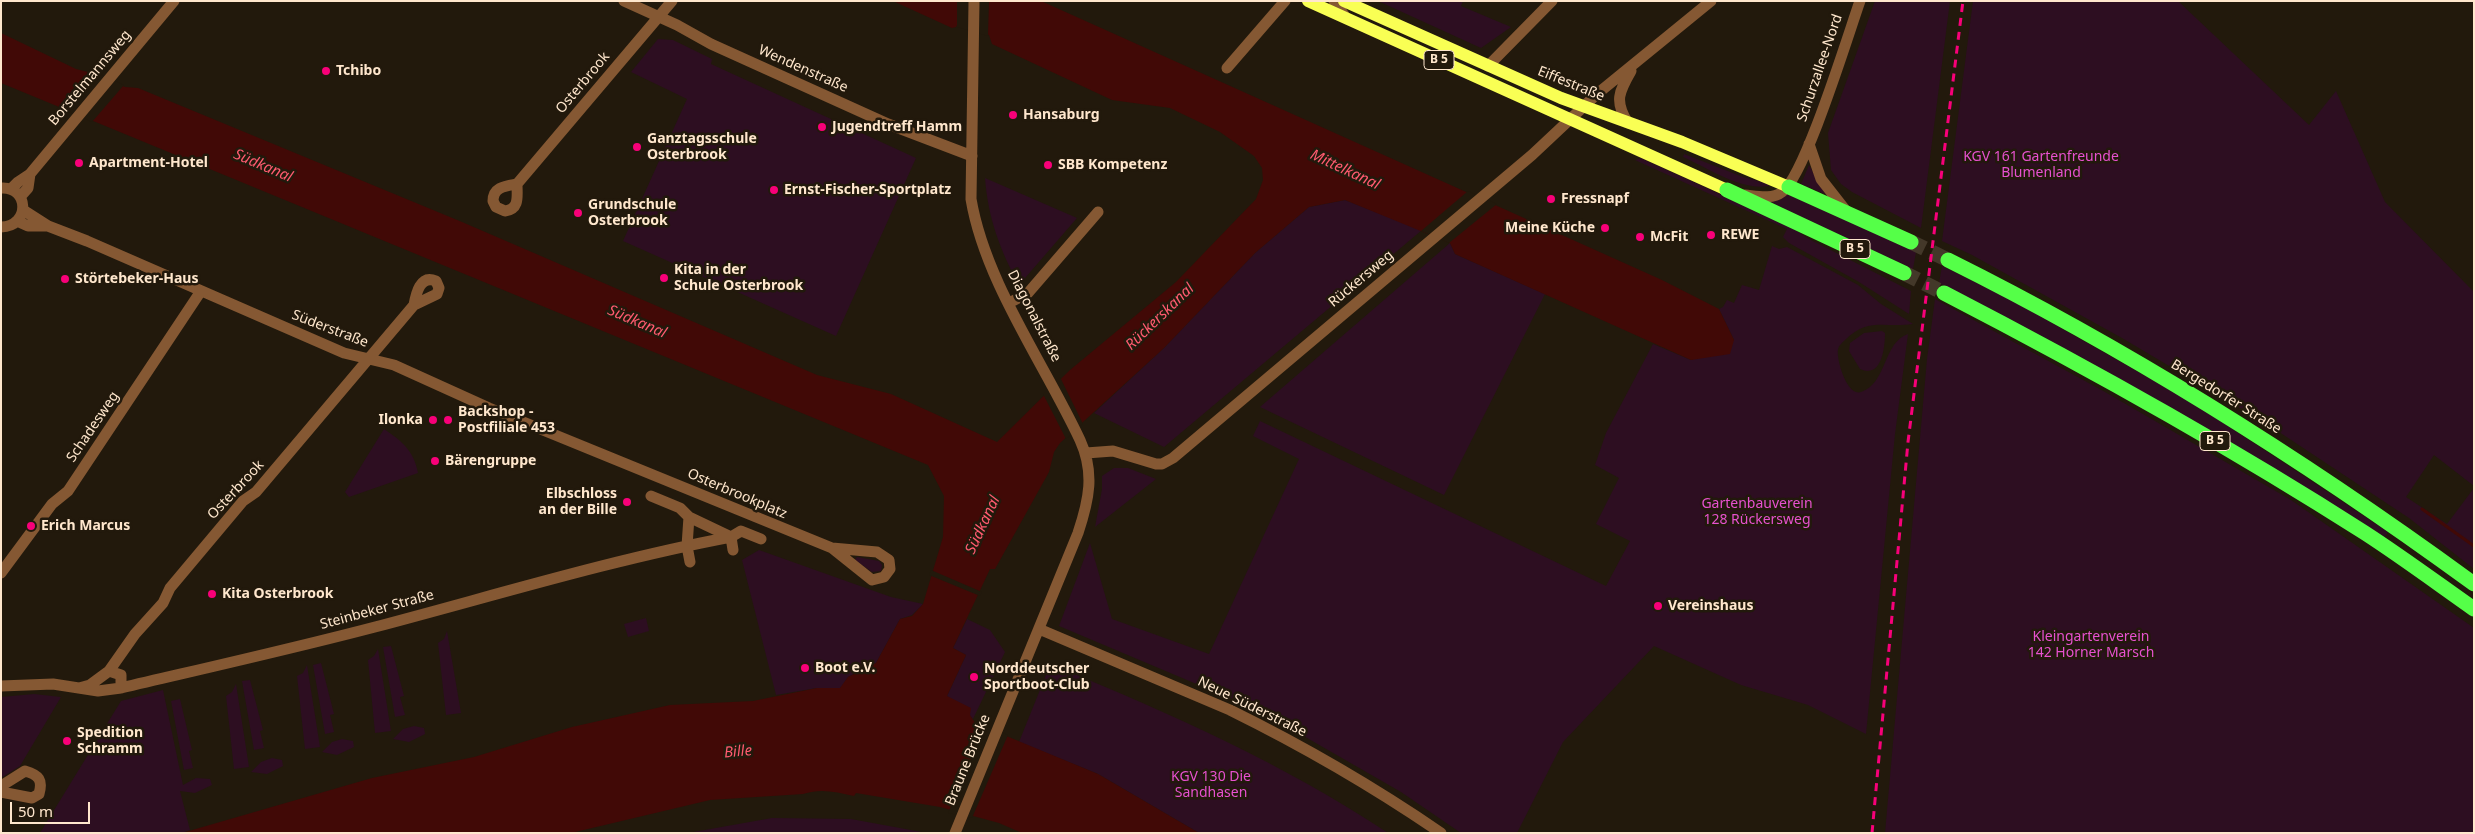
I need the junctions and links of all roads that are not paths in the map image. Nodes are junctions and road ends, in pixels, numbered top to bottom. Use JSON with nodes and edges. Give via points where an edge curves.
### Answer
{"nodes":[{"id":1,"x":174,"y":1,"type":"edge"},
{"id":2,"x":624,"y":1,"type":"edge"},
{"id":3,"x":672,"y":1,"type":"edge"},
{"id":4,"x":974,"y":1,"type":"edge"},
{"id":5,"x":1285,"y":1,"type":"edge"},
{"id":6,"x":1308,"y":1,"type":"edge"},
{"id":7,"x":1334,"y":1,"type":"edge"},
{"id":8,"x":1344,"y":1,"type":"edge"},
{"id":9,"x":1552,"y":1,"type":"edge"},
{"id":10,"x":1711,"y":1,"type":"edge"},
{"id":11,"x":1860,"y":1,"type":"edge"},
{"id":12,"x":658,"y":17,"type":"junction"},
{"id":13,"x":1348,"y":19,"type":"junction"},
{"id":14,"x":1636,"y":63,"type":"junction"},
{"id":15,"x":1488,"y":66,"type":"junction"},
{"id":16,"x":1227,"y":68,"type":"dead end"},
{"id":17,"x":1584,"y":107,"type":"junction"},
{"id":18,"x":1570,"y":120,"type":"junction"},
{"id":19,"x":1628,"y":123,"type":"junction"},
{"id":20,"x":1809,"y":144,"type":"junction"},
{"id":21,"x":972,"y":156,"type":"junction"},
{"id":22,"x":30,"y":174,"type":"junction"},
{"id":23,"x":517,"y":184,"type":"dead end"},
{"id":24,"x":1789,"y":187,"type":"junction"},
{"id":25,"x":6,"y":189,"type":"edge"},
{"id":26,"x":1726,"y":190,"type":"junction"},
{"id":27,"x":20,"y":197,"type":"junction"},
{"id":28,"x":23,"y":210,"type":"junction"},
{"id":29,"x":1098,"y":212,"type":"dead end"},
{"id":30,"x":1847,"y":212,"type":"junction"},
{"id":31,"x":17,"y":221,"type":"junction"},
{"id":32,"x":1,"y":226,"type":"edge"},
{"id":33,"x":48,"y":226,"type":"junction"},
{"id":34,"x":1911,"y":242,"type":"tunnel mouth"},
{"id":35,"x":1948,"y":260,"type":"tunnel mouth"},
{"id":36,"x":1904,"y":273,"type":"tunnel mouth"},
{"id":37,"x":201,"y":291,"type":"junction"},
{"id":38,"x":1944,"y":293,"type":"tunnel mouth"},
{"id":39,"x":1010,"y":303,"type":"junction"},
{"id":40,"x":414,"y":306,"type":"dead end"},
{"id":41,"x":368,"y":360,"type":"junction"},
{"id":42,"x":1086,"y":452,"type":"junction"},
{"id":43,"x":632,"y":466,"type":"joint"},
{"id":44,"x":682,"y":494,"type":"dead end"},
{"id":45,"x":651,"y":496,"type":"dead end"},
{"id":46,"x":680,"y":508,"type":"junction"},
{"id":47,"x":689,"y":517,"type":"junction"},
{"id":48,"x":731,"y":537,"type":"junction"},
{"id":49,"x":761,"y":539,"type":"dead end"},
{"id":50,"x":687,"y":546,"type":"junction"},
{"id":51,"x":832,"y":548,"type":"junction"},
{"id":52,"x":734,"y":550,"type":"dead end"},
{"id":53,"x":690,"y":562,"type":"dead end"},
{"id":54,"x":1,"y":573,"type":"edge"},
{"id":55,"x":2474,"y":584,"type":"edge"},
{"id":56,"x":2474,"y":608,"type":"edge"},
{"id":57,"x":1039,"y":629,"type":"junction"},
{"id":58,"x":109,"y":671,"type":"junction"},
{"id":59,"x":1,"y":686,"type":"edge"},
{"id":60,"x":122,"y":688,"type":"junction"},
{"id":61,"x":78,"y":689,"type":"junction"},
{"id":62,"x":1,"y":786,"type":"edge"},
{"id":63,"x":1,"y":792,"type":"edge"},
{"id":64,"x":955,"y":833,"type":"edge"},
{"id":65,"x":1441,"y":833,"type":"edge"}],
"edges":[{"from":1,"to":22,"type":"street","name":"Borstelmannsweg"},
{"from":2,"to":12,"type":"street","name":"Wendenstraße"},
{"from":3,"to":12,"type":"street","name":"Osterbrook"},
{"from":4,"to":21,"type":"street","name":"Diagonalstraße"},
{"from":5,"to":16,"type":"street"},
{"from":6,"to":13,"type":"main road","number":"B 5"},
{"from":7,"to":13,"type":"street"},
{"from":8,"to":15,"type":"main road","name":"Eiffestraße","number":"B 5"},
{"from":9,"to":15,"type":"street"},
{"from":10,"to":14,"type":"street","name":"Rückersweg"},
{"from":11,"to":20,"type":"street","name":"Schurzallee-Nord"},
{"from":12,"to":21,"type":"street","name":"Wendenstraße","via":[[888,124]]},
{"from":12,"to":23,"type":"street","name":"Osterbrook"},
{"from":13,"to":18,"type":"main road","number":"B 5"},
{"from":14,"to":17,"type":"street","name":"Rückersweg"},
{"from":14,"to":19,"type":"street","name":"Rückersweg","via":[[1620,94],[1621,112]]},
{"from":15,"to":17,"type":"main road","name":"Eiffestraße","number":"B 5"},
{"from":17,"to":18,"type":"street","name":"Rückersweg"},
{"from":17,"to":19,"type":"main road","name":"Eiffestraße","number":"B 5"},
{"from":18,"to":26,"type":"main road","number":"B 5"},
{"from":18,"to":42,"type":"street","name":"Rückersweg","via":[[1173,458],[1156,464],[1114,451]]},
{"from":19,"to":24,"type":"main road","name":"Eiffestraße","number":"B 5"},
{"from":20,"to":24,"type":"street","name":"Schurzallee-Nord"},
{"from":20,"to":30,"type":"street","name":"Schurzallee-Nord","via":[[1821,179]]},
{"from":21,"to":39,"type":"street","name":"Diagonalstraße","via":[[971,199],[976,227]]},
{"from":22,"to":25,"type":"street","name":"Borstelmannsweg"},
{"from":22,"to":27,"type":"street","name":"Borstelmannsweg","via":[[28,188]]},
{"from":24,"to":26,"type":"street","via":[[1779,194],[1761,197]]},
{"from":24,"to":30,"type":"highway","number":"B 5"},
{"from":25,"to":27,"type":"street"},
{"from":26,"to":36,"type":"highway","number":"B 5"},
{"from":27,"to":28,"type":"street"},
{"from":28,"to":31,"type":"street"},
{"from":28,"to":33,"type":"street","name":"Süderstraße"},
{"from":29,"to":39,"type":"street","via":[[1028,293]]},
{"from":30,"to":34,"type":"highway","number":"B 5"},
{"from":31,"to":32,"type":"street","name":"Süderstraße"},
{"from":31,"to":33,"type":"street","name":"Süderstraße","via":[[28,226]]},
{"from":33,"to":37,"type":"street","name":"Süderstraße"},
{"from":35,"to":55,"type":"highway","name":"Bergedorfer Straße","number":"B 5","via":[[2070,322],[2223,412],[2375,512]]},
{"from":37,"to":41,"type":"street","name":"Süderstraße","via":[[344,353]]},
{"from":37,"to":54,"type":"street","name":"Schadesweg","via":[[68,491],[52,504]]},
{"from":38,"to":56,"type":"highway","number":"B 5","via":[[2205,435],[2365,534]]},
{"from":39,"to":42,"type":"street","name":"Diagonalstraße"},
{"from":40,"to":41,"type":"street","name":"Osterbrook"},
{"from":41,"to":43,"type":"street","name":"Süderstraße","via":[[394,366]]},
{"from":41,"to":58,"type":"street","name":"Osterbrook","via":[[170,588],[163,603],[135,634]]},
{"from":42,"to":57,"type":"street","name":"Diagonalstraße","via":[[1090,480],[1084,515]]},
{"from":43,"to":51,"type":"street","name":"Osterbrookplatz"},
{"from":44,"to":46,"type":"street"},
{"from":45,"to":46,"type":"street"},
{"from":46,"to":47,"type":"street"},
{"from":47,"to":48,"type":"street"},
{"from":47,"to":50,"type":"street"},
{"from":48,"to":49,"type":"street","via":[[744,526]]},
{"from":48,"to":50,"type":"street"},
{"from":48,"to":52,"type":"street"},
{"from":50,"to":53,"type":"street"},
{"from":50,"to":60,"type":"street","name":"Steinbeker Straße","via":[[375,627]]},
{"from":51,"to":51,"type":"street","name":"Osterbrookplatz","via":[[872,580],[884,577],[890,569],[889,560],[882,554]]},
{"from":57,"to":64,"type":"street","name":"Braune Brücke"},
{"from":57,"to":65,"type":"street","name":"Neue Süderstraße","via":[[1259,724]]},
{"from":58,"to":60,"type":"street","via":[[121,675]]},
{"from":58,"to":61,"type":"street","name":"Osterbrook","via":[[90,685]]},
{"from":59,"to":61,"type":"street","name":"Steinbeker Straße","via":[[53,684]]},
{"from":60,"to":61,"type":"street","name":"Steinbeker Straße"},
{"from":62,"to":63,"type":"street","via":[[25,771],[35,774],[42,785],[39,794],[32,798]]}]}
